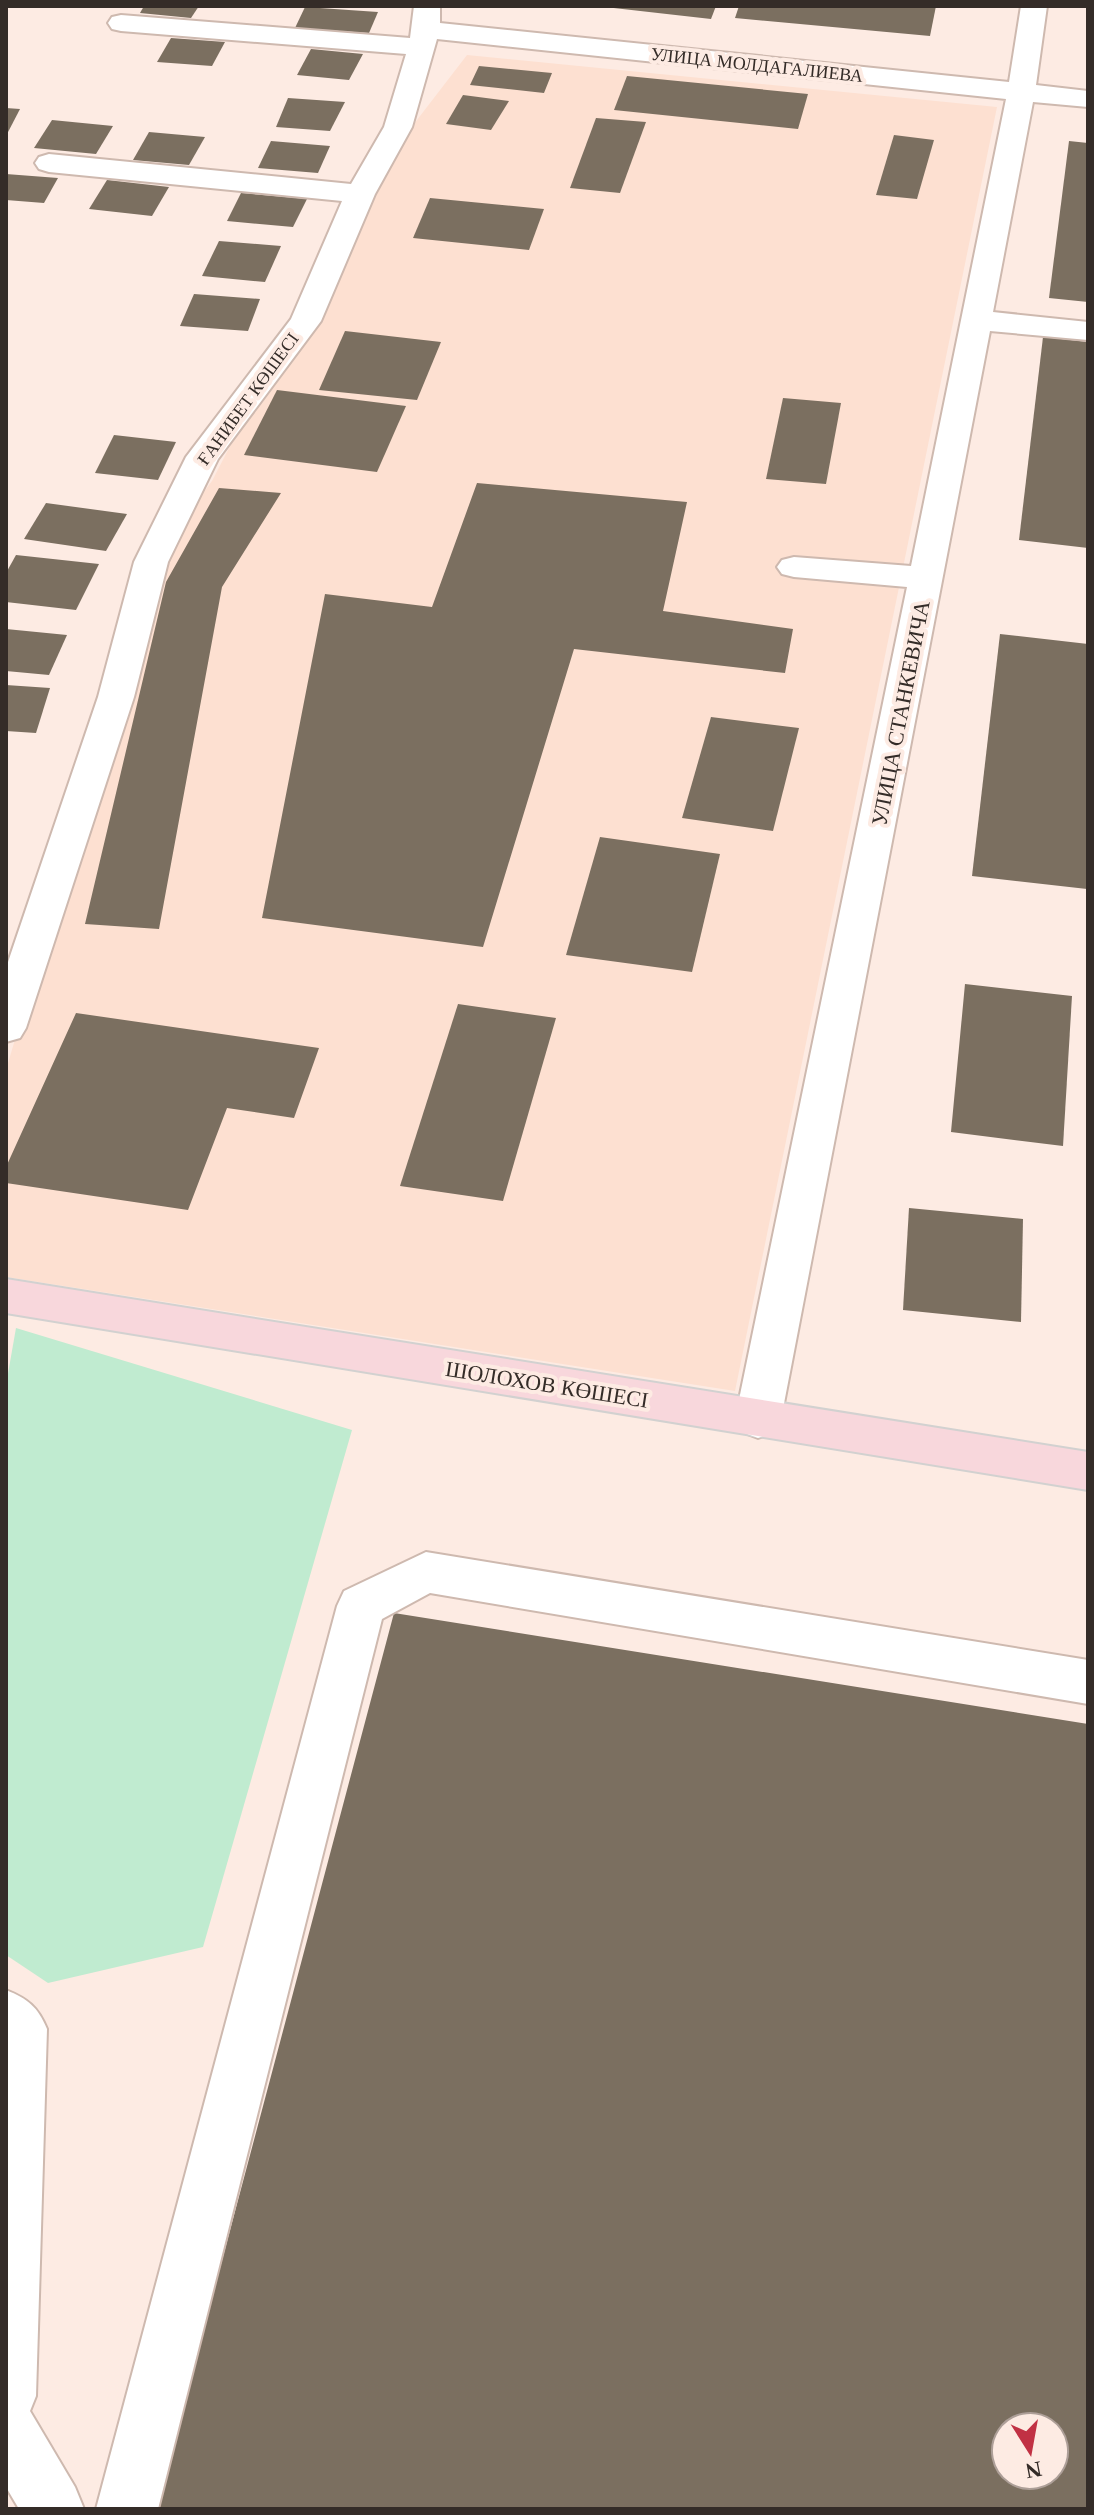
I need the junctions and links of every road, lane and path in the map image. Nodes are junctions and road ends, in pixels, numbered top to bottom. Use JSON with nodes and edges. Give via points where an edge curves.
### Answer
{"nodes":[{"id":1,"x":474,"y":6,"type":"edge"},
{"id":2,"x":1034,"y":6,"type":"edge"},
{"id":3,"x":121,"y":23,"type":"dead end"},
{"id":4,"x":433,"y":29,"type":"edge"},
{"id":5,"x":1021,"y":92,"type":"junction"},
{"id":6,"x":1088,"y":99,"type":"edge"},
{"id":7,"x":49,"y":163,"type":"dead end"},
{"id":8,"x":360,"y":194,"type":"junction"},
{"id":9,"x":976,"y":320,"type":"junction"},
{"id":10,"x":1088,"y":331,"type":"edge"},
{"id":11,"x":794,"y":567,"type":"dead end"},
{"id":12,"x":926,"y":578,"type":"junction"},
{"id":13,"x":6,"y":1028,"type":"edge"},
{"id":14,"x":6,"y":1296,"type":"edge"},
{"id":15,"x":758,"y":1419,"type":"junction"},
{"id":16,"x":1088,"y":1471,"type":"edge"},
{"id":17,"x":1088,"y":1682,"type":"edge"},
{"id":18,"x":6,"y":2016,"type":"edge"},
{"id":19,"x":6,"y":2396,"type":"edge"},
{"id":20,"x":6,"y":2428,"type":"edge"},
{"id":21,"x":53,"y":2509,"type":"edge"},
{"id":22,"x":127,"y":2509,"type":"edge"}],
"edges":[{"from":1,"to":4,"type":"street","name":"ҒАНИБЕТ КӨШЕСІ"},
{"from":2,"to":5,"type":"street","name":"УЛИЦА СТАНКЕВИЧА"},
{"from":3,"to":4,"type":"street","name":"УЛИЦА МОЛДАГАЛИЕВА"},
{"from":4,"to":5,"type":"street","name":"УЛИЦА МОЛДАГАЛИЕВА"},
{"from":4,"to":8,"type":"street","name":"ҒАНИБЕТ КӨШЕСІ","via":[[398,127]]},
{"from":5,"to":6,"type":"street","name":"УЛИЦА МОЛДАГАЛИЕВА"},
{"from":5,"to":9,"type":"street","name":"УЛИЦА СТАНКЕВИЧА"},
{"from":7,"to":8,"type":"street"},
{"from":8,"to":13,"type":"street","name":"ҒАНИБЕТ КӨШЕСІ","via":[[306,321],[202,457],[151,562],[116,697]]},
{"from":9,"to":10,"type":"street"},
{"from":9,"to":12,"type":"street","name":"УЛИЦА СТАНКЕВИЧА"},
{"from":11,"to":12,"type":"street"},
{"from":12,"to":15,"type":"street","name":"УЛИЦА СТАНКЕВИЧА"},
{"from":14,"to":15,"type":"main road","name":"ШОЛОХОВ КӨШЕСІ"},
{"from":15,"to":16,"type":"main road","name":"ШОЛОХОВ КӨШЕСІ"},
{"from":17,"to":22,"type":"street","via":[[426,1572],[361,1606]]},
{"from":18,"to":19,"type":"street","via":[[20,2029]]},
{"from":20,"to":21,"type":"street"}]}
